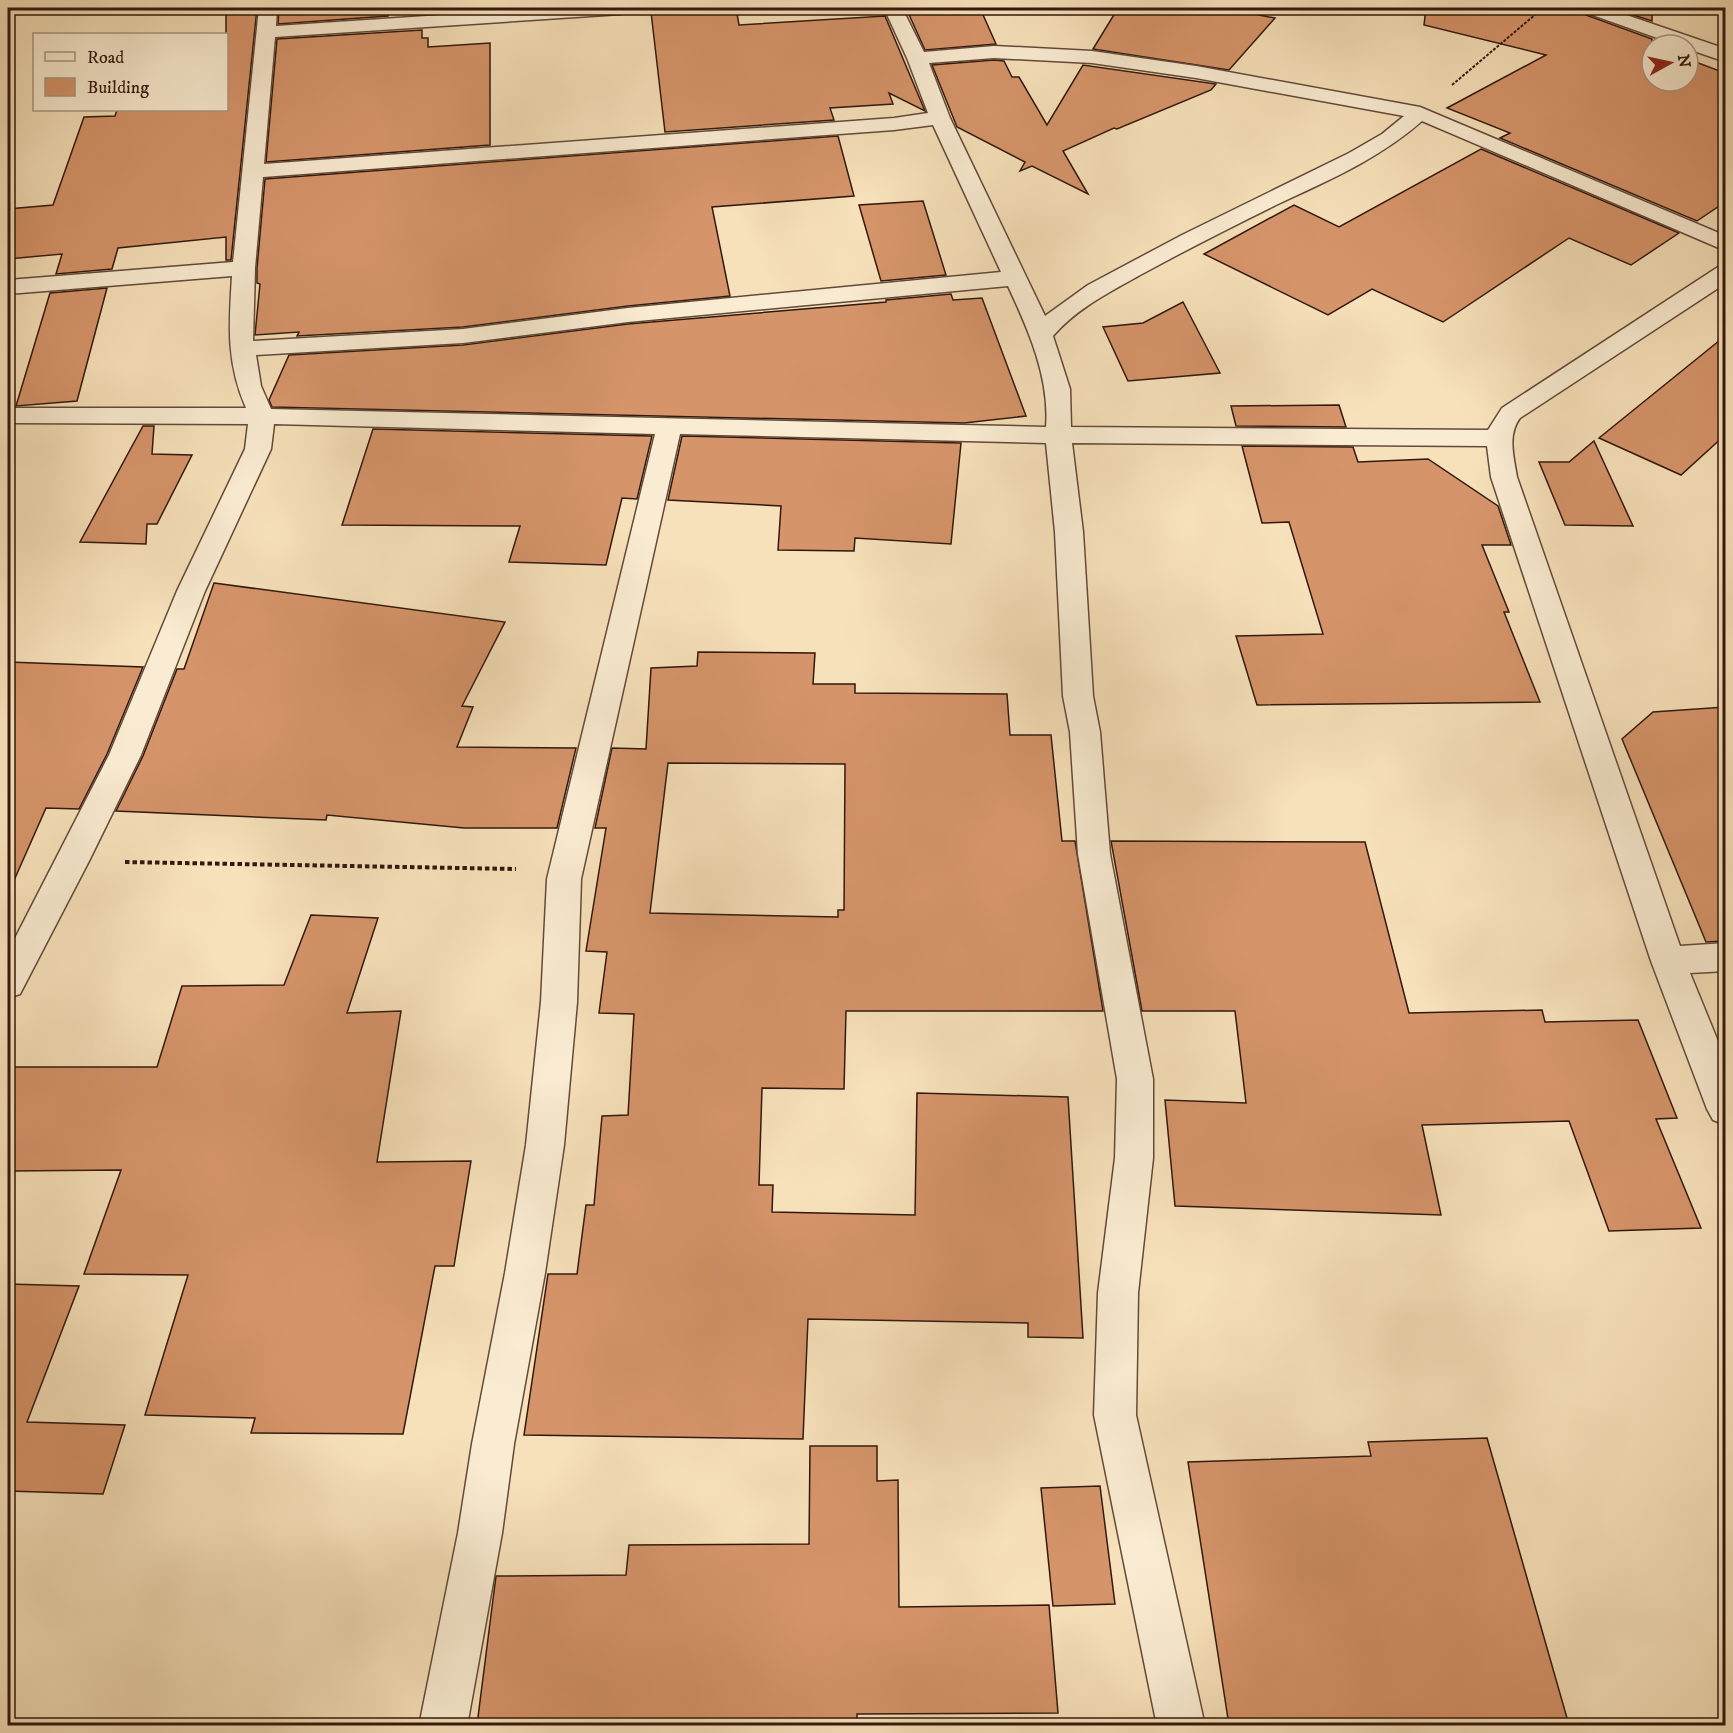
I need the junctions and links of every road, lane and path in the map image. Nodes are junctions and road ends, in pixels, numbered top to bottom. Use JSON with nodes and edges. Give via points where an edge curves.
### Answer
{"nodes":[{"id":1,"x":621,"y":8,"type":"edge"},
{"id":2,"x":893,"y":8,"type":"edge"},
{"id":3,"x":1543,"y":8,"type":"edge"},
{"id":4,"x":1590,"y":8,"type":"edge"},
{"id":5,"x":268,"y":20,"type":"edge"},
{"id":6,"x":1725,"y":56,"type":"edge"},
{"id":7,"x":917,"y":58,"type":"junction"},
{"id":8,"x":1420,"y":113,"type":"junction"},
{"id":9,"x":940,"y":118,"type":"junction"},
{"id":10,"x":254,"y":171,"type":"junction"},
{"id":11,"x":1725,"y":244,"type":"edge"},
{"id":12,"x":244,"y":268,"type":"junction"},
{"id":13,"x":1725,"y":272,"type":"edge"},
{"id":14,"x":1014,"y":278,"type":"junction"},
{"id":15,"x":8,"y":287,"type":"edge"},
{"id":16,"x":1041,"y":335,"type":"junction"},
{"id":17,"x":243,"y":349,"type":"junction"},
{"id":18,"x":8,"y":416,"type":"edge"},
{"id":19,"x":262,"y":416,"type":"junction"},
{"id":20,"x":669,"y":427,"type":"junction"},
{"id":21,"x":1058,"y":435,"type":"junction"},
{"id":22,"x":1498,"y":438,"type":"junction"},
{"id":23,"x":73,"y":861,"type":"junction"},
{"id":24,"x":564,"y":879,"type":"junction"},
{"id":25,"x":1725,"y":957,"type":"edge"},
{"id":26,"x":1668,"y":961,"type":"junction"},
{"id":27,"x":8,"y":984,"type":"edge"},
{"id":28,"x":1725,"y":1109,"type":"edge"},
{"id":29,"x":443,"y":1725,"type":"edge"},
{"id":30,"x":1181,"y":1725,"type":"edge"}],
"edges":[{"from":1,"to":5,"type":"street"},
{"from":2,"to":7,"type":"street"},
{"from":3,"to":8,"type":"path"},
{"from":4,"to":6,"type":"street"},
{"from":5,"to":10,"type":"street"},
{"from":7,"to":8,"type":"street","via":[[994,52],[1092,57]]},
{"from":7,"to":9,"type":"street"},
{"from":8,"to":11,"type":"street"},
{"from":8,"to":16,"type":"street","via":[[1396,136],[1336,170],[1161,254],[1088,294]]},
{"from":9,"to":10,"type":"street"},
{"from":9,"to":14,"type":"street"},
{"from":10,"to":12,"type":"street"},
{"from":12,"to":15,"type":"street"},
{"from":12,"to":17,"type":"street","via":[[240,333]]},
{"from":13,"to":22,"type":"street","via":[[1511,412],[1501,424]]},
{"from":14,"to":16,"type":"street"},
{"from":14,"to":17,"type":"street","via":[[628,315],[463,336]]},
{"from":16,"to":21,"type":"street","via":[[1058,389]]},
{"from":17,"to":19,"type":"street","via":[[249,386]]},
{"from":18,"to":19,"type":"street"},
{"from":19,"to":20,"type":"street"},
{"from":19,"to":23,"type":"street","via":[[258,449],[191,591],[125,755]]},
{"from":20,"to":21,"type":"street"},
{"from":20,"to":24,"type":"street"},
{"from":21,"to":22,"type":"street"},
{"from":21,"to":30,"type":"street","via":[[1070,532],[1078,696],[1085,732],[1094,854],[1135,1079],[1134,1158],[1118,1293],[1115,1415]]},
{"from":22,"to":26,"type":"street","via":[[1504,477]]},
{"from":23,"to":24,"type":"path","via":[[488,867]]},
{"from":23,"to":27,"type":"street"},
{"from":24,"to":29,"type":"street","via":[[559,1002],[545,1145],[480,1533]]},
{"from":25,"to":26,"type":"street"},
{"from":26,"to":28,"type":"street"}]}
